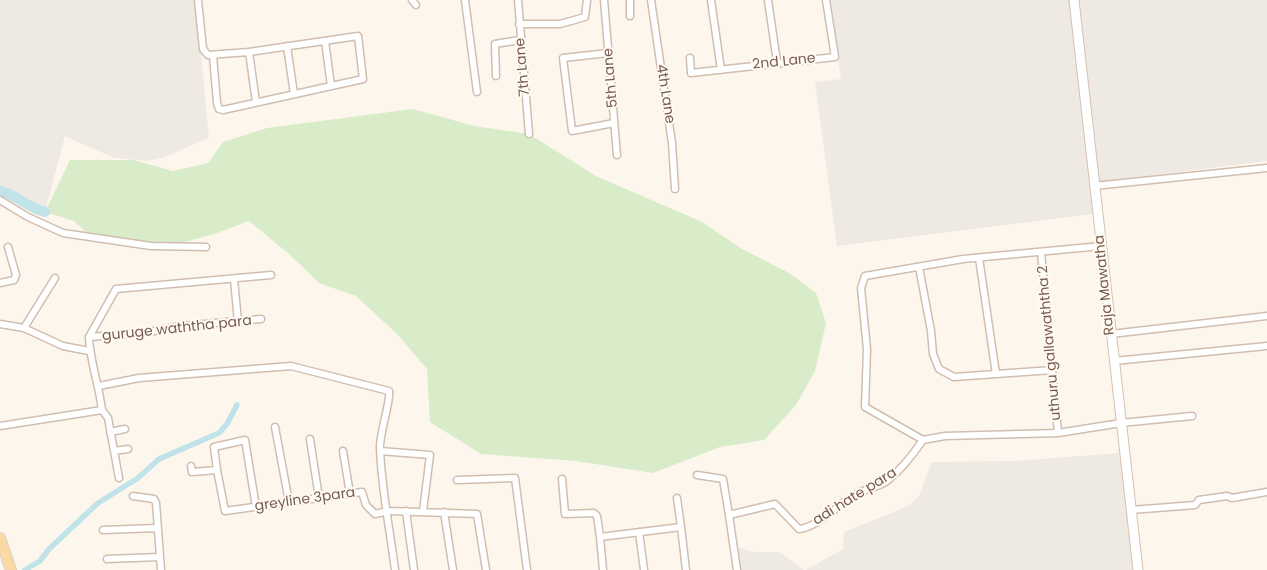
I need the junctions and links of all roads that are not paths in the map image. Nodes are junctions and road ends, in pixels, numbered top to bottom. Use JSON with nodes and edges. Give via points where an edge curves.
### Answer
{"nodes":[{"id":1,"x":198,"y":0,"type":"edge"},
{"id":2,"x":465,"y":0,"type":"edge"},
{"id":3,"x":518,"y":0,"type":"edge"},
{"id":4,"x":587,"y":0,"type":"edge"},
{"id":5,"x":604,"y":0,"type":"edge"},
{"id":6,"x":630,"y":0,"type":"edge"},
{"id":7,"x":651,"y":0,"type":"edge"},
{"id":8,"x":711,"y":0,"type":"edge"},
{"id":9,"x":768,"y":0,"type":"edge"},
{"id":10,"x":826,"y":0,"type":"edge"},
{"id":11,"x":1074,"y":0,"type":"edge"},
{"id":12,"x":630,"y":16,"type":"dead end"},
{"id":13,"x":519,"y":24,"type":"junction"},
{"id":14,"x":520,"y":40,"type":"junction"},
{"id":15,"x":324,"y":41,"type":"junction"},
{"id":16,"x":287,"y":46,"type":"junction"},
{"id":17,"x":249,"y":52,"type":"junction"},
{"id":18,"x":608,"y":54,"type":"junction"},
{"id":19,"x":213,"y":56,"type":"junction"},
{"id":20,"x":690,"y":58,"type":"dead end"},
{"id":21,"x":777,"y":62,"type":"junction"},
{"id":22,"x":721,"y":70,"type":"junction"},
{"id":23,"x":496,"y":76,"type":"dead end"},
{"id":24,"x":330,"y":86,"type":"junction"},
{"id":25,"x":477,"y":92,"type":"dead end"},
{"id":26,"x":294,"y":94,"type":"junction"},
{"id":27,"x":256,"y":102,"type":"junction"},
{"id":28,"x":614,"y":123,"type":"junction"},
{"id":29,"x":529,"y":134,"type":"dead end"},
{"id":30,"x":617,"y":155,"type":"dead end"},
{"id":31,"x":1267,"y":168,"type":"edge"},
{"id":32,"x":1094,"y":186,"type":"junction"},
{"id":33,"x":676,"y":189,"type":"dead end"},
{"id":34,"x":0,"y":200,"type":"edge"},
{"id":35,"x":1101,"y":246,"type":"junction"},
{"id":36,"x":8,"y":247,"type":"dead end"},
{"id":37,"x":206,"y":247,"type":"dead end"},
{"id":38,"x":1041,"y":252,"type":"junction"},
{"id":39,"x":979,"y":258,"type":"junction"},
{"id":40,"x":919,"y":267,"type":"junction"},
{"id":41,"x":271,"y":275,"type":"dead end"},
{"id":42,"x":55,"y":278,"type":"dead end"},
{"id":43,"x":234,"y":279,"type":"junction"},
{"id":44,"x":0,"y":283,"type":"edge"},
{"id":45,"x":1267,"y":316,"type":"edge"},
{"id":46,"x":261,"y":320,"type":"dead end"},
{"id":47,"x":238,"y":322,"type":"junction"},
{"id":48,"x":0,"y":324,"type":"edge"},
{"id":49,"x":24,"y":328,"type":"junction"},
{"id":50,"x":1111,"y":334,"type":"junction"},
{"id":51,"x":89,"y":338,"type":"junction"},
{"id":52,"x":1267,"y":346,"type":"edge"},
{"id":53,"x":89,"y":351,"type":"junction"},
{"id":54,"x":1114,"y":361,"type":"junction"},
{"id":55,"x":1053,"y":370,"type":"junction"},
{"id":56,"x":996,"y":374,"type":"junction"},
{"id":57,"x":99,"y":386,"type":"junction"},
{"id":58,"x":102,"y":410,"type":"junction"},
{"id":59,"x":1192,"y":416,"type":"dead end"},
{"id":60,"x":1121,"y":423,"type":"junction"},
{"id":61,"x":0,"y":426,"type":"edge"},
{"id":62,"x":275,"y":427,"type":"dead end"},
{"id":63,"x":125,"y":429,"type":"dead end"},
{"id":64,"x":110,"y":432,"type":"junction"},
{"id":65,"x":1058,"y":433,"type":"junction"},
{"id":66,"x":310,"y":439,"type":"dead end"},
{"id":67,"x":923,"y":440,"type":"junction"},
{"id":68,"x":128,"y":449,"type":"dead end"},
{"id":69,"x":114,"y":451,"type":"junction"},
{"id":70,"x":344,"y":451,"type":"dead end"},
{"id":71,"x":380,"y":451,"type":"junction"},
{"id":72,"x":191,"y":466,"type":"dead end"},
{"id":73,"x":217,"y":470,"type":"junction"},
{"id":74,"x":697,"y":475,"type":"dead end"},
{"id":75,"x":119,"y":478,"type":"dead end"},
{"id":76,"x":562,"y":479,"type":"dead end"},
{"id":77,"x":457,"y":480,"type":"dead end"},
{"id":78,"x":1267,"y":492,"type":"edge"},
{"id":79,"x":350,"y":494,"type":"junction"},
{"id":80,"x":133,"y":496,"type":"dead end"},
{"id":81,"x":318,"y":498,"type":"junction"},
{"id":82,"x":677,"y":498,"type":"dead end"},
{"id":83,"x":289,"y":502,"type":"junction"},
{"id":84,"x":256,"y":507,"type":"junction"},
{"id":85,"x":1131,"y":510,"type":"junction"},
{"id":86,"x":388,"y":511,"type":"junction"},
{"id":87,"x":406,"y":511,"type":"junction"},
{"id":88,"x":423,"y":511,"type":"junction"},
{"id":89,"x":444,"y":512,"type":"junction"},
{"id":90,"x":729,"y":515,"type":"junction"},
{"id":91,"x":681,"y":527,"type":"junction"},
{"id":92,"x":158,"y":528,"type":"junction"},
{"id":93,"x":103,"y":530,"type":"dead end"},
{"id":94,"x":639,"y":532,"type":"junction"},
{"id":95,"x":600,"y":537,"type":"junction"},
{"id":96,"x":0,"y":538,"type":"edge"},
{"id":97,"x":160,"y":557,"type":"junction"},
{"id":98,"x":3,"y":559,"type":"edge"},
{"id":99,"x":107,"y":559,"type":"dead end"},
{"id":100,"x":11,"y":570,"type":"edge"},
{"id":101,"x":160,"y":570,"type":"edge"},
{"id":102,"x":396,"y":570,"type":"edge"},
{"id":103,"x":414,"y":570,"type":"edge"},
{"id":104,"x":453,"y":570,"type":"edge"},
{"id":105,"x":486,"y":570,"type":"edge"},
{"id":106,"x":527,"y":570,"type":"edge"},
{"id":107,"x":603,"y":570,"type":"edge"},
{"id":108,"x":644,"y":570,"type":"edge"},
{"id":109,"x":686,"y":570,"type":"edge"},
{"id":110,"x":737,"y":570,"type":"edge"},
{"id":111,"x":1138,"y":570,"type":"edge"}],
"edges":[{"from":1,"to":19,"type":"street","via":[[203,49]]},
{"from":2,"to":25,"type":"street"},
{"from":3,"to":13,"type":"street","name":"7th Lane"},
{"from":4,"to":13,"type":"street","via":[[585,17],[560,24]]},
{"from":5,"to":18,"type":"street","name":"5th Lane"},
{"from":6,"to":12,"type":"street"},
{"from":7,"to":33,"type":"street","name":"4th Lane"},
{"from":8,"to":22,"type":"street"},
{"from":9,"to":21,"type":"street"},
{"from":10,"to":21,"type":"street","name":"2nd Lane","via":[[835,57]]},
{"from":11,"to":32,"type":"street","name":"Raja Mawatha"},
{"from":13,"to":14,"type":"street","name":"7th Lane"},
{"from":14,"to":23,"type":"street","via":[[495,44]]},
{"from":14,"to":29,"type":"street","name":"7th Lane"},
{"from":15,"to":16,"type":"street"},
{"from":15,"to":24,"type":"street"},
{"from":15,"to":24,"type":"street","via":[[358,36],[364,76],[361,80]]},
{"from":16,"to":17,"type":"street"},
{"from":16,"to":26,"type":"street"},
{"from":17,"to":19,"type":"street"},
{"from":17,"to":27,"type":"street"},
{"from":18,"to":28,"type":"street","name":"5th Lane"},
{"from":18,"to":28,"type":"street","via":[[563,58],[572,131]]},
{"from":19,"to":27,"type":"street","via":[[219,109]]},
{"from":20,"to":22,"type":"street","name":"2nd Lane","via":[[691,73]]},
{"from":21,"to":22,"type":"street","name":"2nd Lane"},
{"from":24,"to":26,"type":"street"},
{"from":26,"to":27,"type":"street"},
{"from":28,"to":30,"type":"street","name":"5th Lane"},
{"from":31,"to":32,"type":"street"},
{"from":32,"to":35,"type":"street","name":"Raja Mawatha"},
{"from":34,"to":37,"type":"street","via":[[64,234],[151,246]]},
{"from":35,"to":38,"type":"street"},
{"from":35,"to":50,"type":"street","name":"Raja Mawatha"},
{"from":36,"to":44,"type":"street","via":[[16,275],[14,280]]},
{"from":38,"to":39,"type":"street"},
{"from":38,"to":55,"type":"street","name":"uthuru gallawaththa 2"},
{"from":39,"to":40,"type":"street"},
{"from":39,"to":56,"type":"street"},
{"from":40,"to":56,"type":"street","via":[[933,354],[939,369],[954,377]]},
{"from":40,"to":67,"type":"street","via":[[865,276],[862,288],[867,349],[865,407]]},
{"from":41,"to":43,"type":"street"},
{"from":42,"to":49,"type":"street"},
{"from":43,"to":47,"type":"street"},
{"from":43,"to":51,"type":"street","via":[[116,289]]},
{"from":45,"to":50,"type":"street"},
{"from":46,"to":47,"type":"street","name":"guruge waththa para"},
{"from":47,"to":51,"type":"street","name":"guruge waththa para"},
{"from":48,"to":49,"type":"street"},
{"from":49,"to":53,"type":"street","via":[[53,343]]},
{"from":50,"to":54,"type":"street","name":"Raja Mawatha"},
{"from":51,"to":53,"type":"street","name":"guruge waththa para"},
{"from":52,"to":54,"type":"street"},
{"from":53,"to":57,"type":"street","name":"guruge waththa para"},
{"from":54,"to":60,"type":"street","name":"Raja Mawatha"},
{"from":55,"to":56,"type":"street"},
{"from":55,"to":65,"type":"street","name":"uthuru gallawaththa 2"},
{"from":57,"to":58,"type":"street","name":"guruge waththa para"},
{"from":57,"to":71,"type":"street","via":[[140,378],[291,366],[389,391]]},
{"from":58,"to":61,"type":"street"},
{"from":58,"to":64,"type":"street","name":"guruge waththa para","via":[[108,418]]},
{"from":59,"to":60,"type":"street","name":"uthuru gallawaththa 2"},
{"from":60,"to":65,"type":"street","name":"uthuru gallawaththa 2"},
{"from":60,"to":85,"type":"street","name":"Raja Mawatha"},
{"from":62,"to":83,"type":"street"},
{"from":63,"to":64,"type":"street"},
{"from":64,"to":69,"type":"street","name":"guruge waththa para"},
{"from":65,"to":67,"type":"street","name":"uthuru gallawaththa 2","via":[[945,436]]},
{"from":66,"to":81,"type":"street"},
{"from":67,"to":90,"type":"street","name":"adi hate para","via":[[907,464],[885,482],[858,494],[804,529],[799,529],[775,504]]},
{"from":68,"to":69,"type":"street"},
{"from":69,"to":75,"type":"street","name":"guruge waththa para"},
{"from":70,"to":79,"type":"street"},
{"from":71,"to":86,"type":"street"},
{"from":71,"to":88,"type":"street","via":[[430,454]]},
{"from":72,"to":73,"type":"street","via":[[192,472]]},
{"from":73,"to":84,"type":"street","name":"greyline 3para","via":[[225,511]]},
{"from":73,"to":84,"type":"street","via":[[214,447],[245,440]]},
{"from":74,"to":90,"type":"street","via":[[723,479]]},
{"from":76,"to":95,"type":"street","via":[[565,514],[594,513]]},
{"from":77,"to":106,"type":"street","via":[[515,478]]},
{"from":78,"to":85,"type":"street","via":[[1199,500],[1195,506]]},
{"from":79,"to":81,"type":"street","name":"greyline 3para"},
{"from":79,"to":86,"type":"street","name":"greyline 3para","via":[[362,492],[366,504],[375,514]]},
{"from":80,"to":92,"type":"street","via":[[154,499],[158,506]]},
{"from":81,"to":83,"type":"street","name":"greyline 3para"},
{"from":82,"to":91,"type":"street"},
{"from":83,"to":84,"type":"street","name":"greyline 3para"},
{"from":85,"to":111,"type":"street","name":"Raja Mawatha"},
{"from":86,"to":87,"type":"street","name":"greyline 3para"},
{"from":86,"to":102,"type":"street"},
{"from":87,"to":88,"type":"street","name":"greyline 3para"},
{"from":87,"to":103,"type":"street"},
{"from":88,"to":89,"type":"street","name":"greyline 3para"},
{"from":89,"to":104,"type":"street"},
{"from":89,"to":105,"type":"street","name":"greyline 3para","via":[[477,514]]},
{"from":90,"to":110,"type":"street"},
{"from":91,"to":94,"type":"street"},
{"from":91,"to":109,"type":"street"},
{"from":92,"to":93,"type":"street"},
{"from":92,"to":97,"type":"street"},
{"from":94,"to":95,"type":"street"},
{"from":94,"to":108,"type":"street"},
{"from":95,"to":107,"type":"street"},
{"from":96,"to":98,"type":"main road"},
{"from":97,"to":99,"type":"street"},
{"from":97,"to":101,"type":"street"},
{"from":98,"to":100,"type":"main road"}]}
